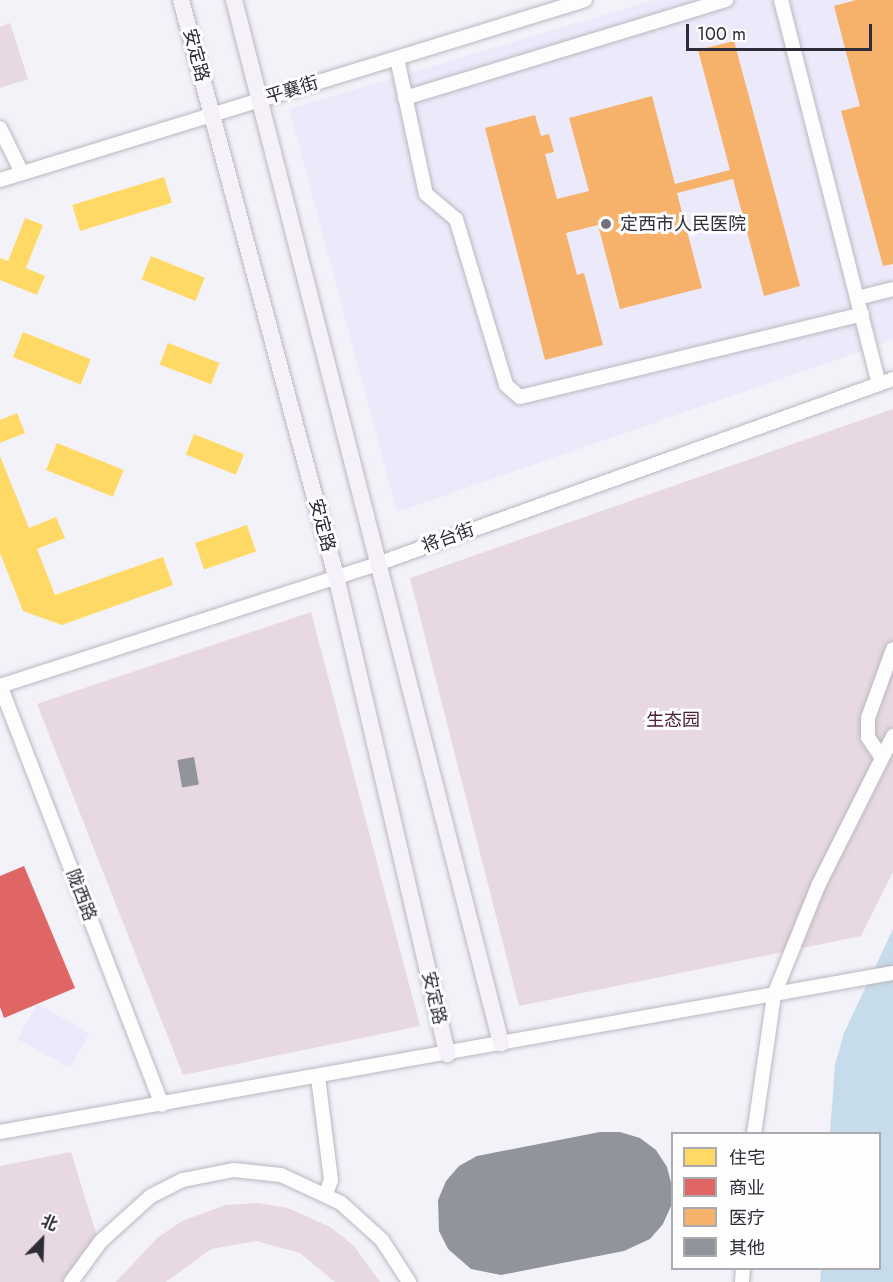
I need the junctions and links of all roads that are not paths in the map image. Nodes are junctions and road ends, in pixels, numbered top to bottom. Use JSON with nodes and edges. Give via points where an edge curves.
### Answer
{"nodes":[{"id":1,"x":181,"y":0,"type":"edge"},
{"id":2,"x":234,"y":0,"type":"edge"},
{"id":3,"x":585,"y":0,"type":"edge"},
{"id":4,"x":726,"y":0,"type":"edge"},
{"id":5,"x":781,"y":0,"type":"edge"},
{"id":6,"x":397,"y":58,"type":"junction"},
{"id":7,"x":405,"y":98,"type":"junction"},
{"id":8,"x":258,"y":100,"type":"junction"},
{"id":9,"x":211,"y":112,"type":"junction"},
{"id":10,"x":0,"y":128,"type":"edge"},
{"id":11,"x":22,"y":173,"type":"junction"},
{"id":12,"x":0,"y":180,"type":"edge"},
{"id":13,"x":893,"y":289,"type":"edge"},
{"id":14,"x":857,"y":298,"type":"junction"},
{"id":15,"x":861,"y":314,"type":"junction"},
{"id":16,"x":893,"y":379,"type":"edge"},
{"id":17,"x":879,"y":384,"type":"junction"},
{"id":18,"x":380,"y":562,"type":"junction"},
{"id":19,"x":336,"y":576,"type":"junction"},
{"id":20,"x":893,"y":649,"type":"edge"},
{"id":21,"x":0,"y":686,"type":"edge"},
{"id":22,"x":893,"y":736,"type":"edge"},
{"id":23,"x":882,"y":758,"type":"junction"},
{"id":24,"x":893,"y":973,"type":"edge"},
{"id":25,"x":774,"y":995,"type":"junction"},
{"id":26,"x":501,"y":1043,"type":"junction"},
{"id":27,"x":447,"y":1053,"type":"junction"},
{"id":28,"x":318,"y":1077,"type":"junction"},
{"id":29,"x":162,"y":1105,"type":"junction"},
{"id":30,"x":0,"y":1132,"type":"edge"},
{"id":31,"x":754,"y":1132,"type":"edge"},
{"id":32,"x":326,"y":1194,"type":"junction"},
{"id":33,"x":71,"y":1282,"type":"edge"},
{"id":34,"x":409,"y":1282,"type":"edge"}],
"edges":[{"from":1,"to":9,"type":"main road","name":"安定路"},
{"from":2,"to":8,"type":"main road"},
{"from":3,"to":6,"type":"street","name":"平襄街"},
{"from":4,"to":7,"type":"street"},
{"from":5,"to":14,"type":"street"},
{"from":6,"to":7,"type":"street"},
{"from":6,"to":8,"type":"street","name":"平襄街"},
{"from":7,"to":15,"type":"street","via":[[426,194],[456,219],[506,386],[520,397]]},
{"from":8,"to":9,"type":"street","name":"平襄街"},
{"from":8,"to":18,"type":"main road"},
{"from":9,"to":11,"type":"street","name":"平襄街"},
{"from":9,"to":19,"type":"main road","name":"安定路"},
{"from":10,"to":11,"type":"street"},
{"from":11,"to":12,"type":"street","name":"平襄街"},
{"from":13,"to":14,"type":"street"},
{"from":14,"to":15,"type":"street"},
{"from":15,"to":17,"type":"street"},
{"from":16,"to":17,"type":"street","name":"将台街"},
{"from":17,"to":18,"type":"street","name":"将台街"},
{"from":18,"to":19,"type":"street","name":"将台街"},
{"from":18,"to":26,"type":"main road"},
{"from":19,"to":21,"type":"street","name":"将台街"},
{"from":19,"to":27,"type":"main road","name":"安定路"},
{"from":20,"to":23,"type":"street","via":[[868,718],[868,737]]},
{"from":21,"to":29,"type":"street","name":"陇西路"},
{"from":22,"to":23,"type":"street"},
{"from":23,"to":25,"type":"street","via":[[818,886]]},
{"from":24,"to":25,"type":"street"},
{"from":25,"to":26,"type":"street"},
{"from":25,"to":31,"type":"street"},
{"from":26,"to":27,"type":"street"},
{"from":27,"to":28,"type":"street"},
{"from":28,"to":29,"type":"street"},
{"from":28,"to":32,"type":"street","via":[[330,1180]]},
{"from":29,"to":30,"type":"street"},
{"from":32,"to":33,"type":"street","via":[[297,1180],[258,1171],[216,1171],[183,1180],[152,1196],[117,1225]]},
{"from":32,"to":34,"type":"street","via":[[369,1226],[393,1254]]}]}
